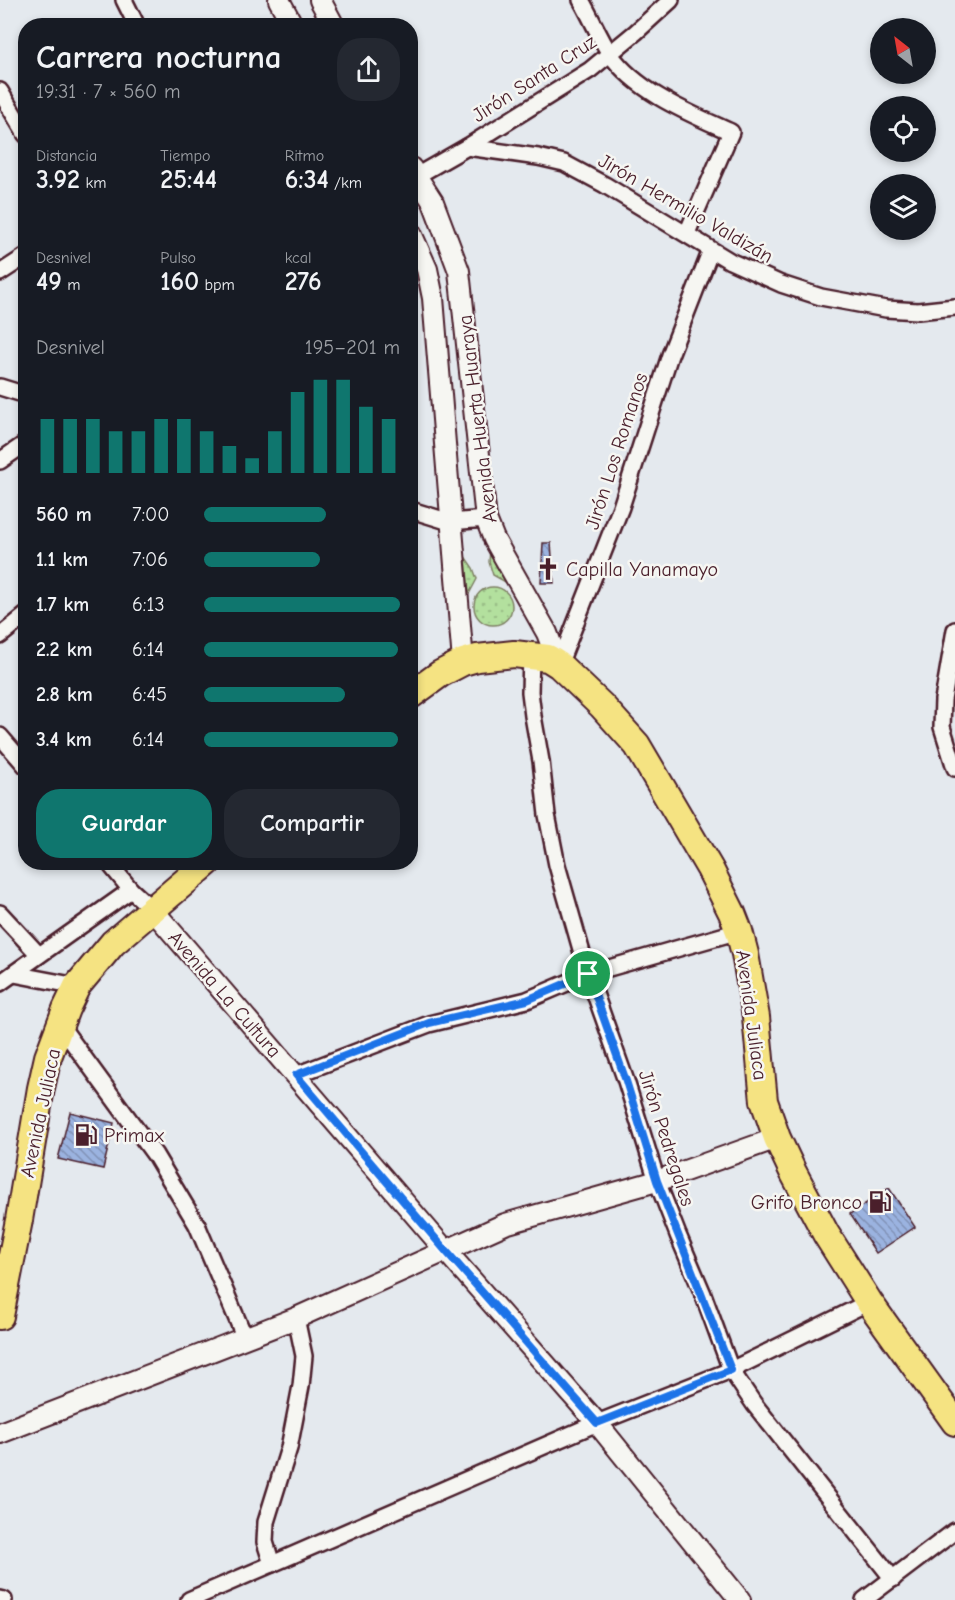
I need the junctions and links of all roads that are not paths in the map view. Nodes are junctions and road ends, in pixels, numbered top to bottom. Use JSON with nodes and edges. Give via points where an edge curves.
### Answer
{"nodes":[{"id":1,"x":124,"y":0,"type":"edge"},
{"id":2,"x":279,"y":0,"type":"edge"},
{"id":3,"x":320,"y":0,"type":"edge"},
{"id":4,"x":581,"y":0,"type":"edge"},
{"id":5,"x":670,"y":0,"type":"edge"},
{"id":6,"x":133,"y":18,"type":"edge"},
{"id":7,"x":289,"y":18,"type":"edge"},
{"id":8,"x":330,"y":18,"type":"edge"},
{"id":9,"x":611,"y":54,"type":"junction"},
{"id":10,"x":2,"y":98,"type":"edge"},
{"id":11,"x":18,"y":123,"type":"edge"},
{"id":12,"x":467,"y":147,"type":"junction"},
{"id":13,"x":418,"y":172,"type":"edge"},
{"id":14,"x":418,"y":181,"type":"edge"},
{"id":15,"x":687,"y":233,"type":"junction"},
{"id":16,"x":418,"y":247,"type":"edge"},
{"id":17,"x":711,"y":250,"type":"junction"},
{"id":18,"x":18,"y":261,"type":"edge"},
{"id":19,"x":0,"y":273,"type":"edge"},
{"id":20,"x":955,"y":307,"type":"edge"},
{"id":21,"x":0,"y":387,"type":"edge"},
{"id":22,"x":18,"y":393,"type":"edge"},
{"id":23,"x":18,"y":449,"type":"edge"},
{"id":24,"x":0,"y":461,"type":"edge"},
{"id":25,"x":418,"y":512,"type":"edge"},
{"id":26,"x":486,"y":519,"type":"junction"},
{"id":27,"x":450,"y":522,"type":"junction"},
{"id":28,"x":18,"y":621,"type":"edge"},
{"id":29,"x":955,"y":630,"type":"edge"},
{"id":30,"x":0,"y":636,"type":"edge"},
{"id":31,"x":531,"y":655,"type":"junction"},
{"id":32,"x":463,"y":662,"type":"junction"},
{"id":33,"x":559,"y":665,"type":"junction"},
{"id":34,"x":418,"y":690,"type":"edge"},
{"id":35,"x":0,"y":736,"type":"edge"},
{"id":36,"x":18,"y":757,"type":"edge"},
{"id":37,"x":955,"y":768,"type":"edge"},
{"id":38,"x":115,"y":870,"type":"edge"},
{"id":39,"x":198,"y":870,"type":"edge"},
{"id":40,"x":131,"y":890,"type":"junction"},
{"id":41,"x":152,"y":909,"type":"junction"},
{"id":42,"x":0,"y":913,"type":"edge"},
{"id":43,"x":739,"y":931,"type":"junction"},
{"id":44,"x":39,"y":955,"type":"junction"},
{"id":45,"x":14,"y":974,"type":"junction"},
{"id":46,"x":588,"y":974,"type":"junction"},
{"id":47,"x":0,"y":984,"type":"edge"},
{"id":48,"x":77,"y":986,"type":"junction"},
{"id":49,"x":60,"y":1025,"type":"junction"},
{"id":50,"x":296,"y":1075,"type":"junction"},
{"id":51,"x":777,"y":1138,"type":"junction"},
{"id":52,"x":657,"y":1181,"type":"junction"},
{"id":53,"x":446,"y":1251,"type":"junction"},
{"id":54,"x":869,"y":1302,"type":"junction"},
{"id":55,"x":1,"y":1303,"type":"edge"},
{"id":56,"x":296,"y":1318,"type":"junction"},
{"id":57,"x":245,"y":1338,"type":"junction"},
{"id":58,"x":731,"y":1370,"type":"junction"},
{"id":59,"x":955,"y":1422,"type":"edge"},
{"id":60,"x":597,"y":1423,"type":"junction"},
{"id":61,"x":0,"y":1433,"type":"edge"},
{"id":62,"x":955,"y":1531,"type":"edge"},
{"id":63,"x":272,"y":1564,"type":"junction"},
{"id":64,"x":893,"y":1580,"type":"junction"},
{"id":65,"x":189,"y":1600,"type":"edge"},
{"id":66,"x":740,"y":1600,"type":"edge"},
{"id":67,"x":864,"y":1600,"type":"edge"}],
"edges":[{"from":1,"to":6,"type":"street"},
{"from":2,"to":7,"type":"street"},
{"from":3,"to":8,"type":"street"},
{"from":4,"to":9,"type":"street"},
{"from":5,"to":9,"type":"street","name":"Jirón Santa Cruz"},
{"from":9,"to":12,"type":"street","name":"Jirón Santa Cruz"},
{"from":9,"to":15,"type":"street","via":[[652,92],[731,132]]},
{"from":10,"to":11,"type":"street"},
{"from":12,"to":13,"type":"street","name":"Jirón Santa Cruz"},
{"from":12,"to":15,"type":"street","name":"Jirón Hermilio Valdizán","via":[[564,164]]},
{"from":14,"to":26,"type":"street","name":"Avenida Huerta Huaraya","via":[[433,202],[459,271]]},
{"from":15,"to":17,"type":"street","name":"Jirón Hermilio Valdizán"},
{"from":16,"to":27,"type":"street","name":"Avenida Huerta Huaraya","via":[[431,283]]},
{"from":17,"to":20,"type":"street","name":"Jirón Hermilio Valdizán","via":[[753,273],[821,297],[886,309]]},
{"from":17,"to":33,"type":"street","name":"Jirón Los Romanos","via":[[674,345],[621,507]]},
{"from":18,"to":19,"type":"street"},
{"from":21,"to":22,"type":"street"},
{"from":23,"to":24,"type":"street"},
{"from":25,"to":27,"type":"street"},
{"from":26,"to":27,"type":"street"},
{"from":26,"to":33,"type":"street","name":"Avenida Huerta Huaraya","via":[[547,633]]},
{"from":27,"to":32,"type":"street","name":"Avenida Huerta Huaraya"},
{"from":28,"to":30,"type":"street"},
{"from":29,"to":37,"type":"street","via":[[942,727]]},
{"from":31,"to":32,"type":"highway","name":"Avenida Juliaca","via":[[497,655]]},
{"from":31,"to":33,"type":"highway","name":"Avenida Juliaca"},
{"from":31,"to":46,"type":"street","name":"Jirón Pedregales","via":[[530,692],[547,815]]},
{"from":32,"to":34,"type":"highway","name":"Avenida Juliaca"},
{"from":33,"to":43,"type":"highway","name":"Avenida Juliaca","via":[[637,745],[714,877]]},
{"from":35,"to":36,"type":"street"},
{"from":38,"to":40,"type":"street"},
{"from":39,"to":41,"type":"highway","name":"Avenida Juliaca"},
{"from":40,"to":41,"type":"street"},
{"from":40,"to":44,"type":"street"},
{"from":41,"to":48,"type":"highway","name":"Avenida Juliaca","via":[[113,943]]},
{"from":41,"to":50,"type":"street","name":"Avenida La Cultura"},
{"from":42,"to":44,"type":"street"},
{"from":43,"to":46,"type":"street"},
{"from":43,"to":51,"type":"highway","name":"Avenida Juliaca","via":[[756,1017],[764,1101]]},
{"from":44,"to":45,"type":"street"},
{"from":45,"to":47,"type":"street"},
{"from":45,"to":48,"type":"street"},
{"from":46,"to":50,"type":"street","via":[[527,1000],[429,1023]]},
{"from":46,"to":52,"type":"street","name":"Jirón Pedregales"},
{"from":48,"to":49,"type":"highway","name":"Avenida Juliaca"},
{"from":49,"to":55,"type":"highway","name":"Avenida Juliaca","via":[[41,1088]]},
{"from":49,"to":57,"type":"street","via":[[155,1155],[197,1225]]},
{"from":50,"to":53,"type":"street","name":"Avenida La Cultura"},
{"from":51,"to":52,"type":"street"},
{"from":51,"to":54,"type":"highway","name":"Avenida Juliaca","via":[[826,1234]]},
{"from":52,"to":53,"type":"street","via":[[505,1224]]},
{"from":52,"to":58,"type":"street","name":"Jirón Pedregales"},
{"from":53,"to":56,"type":"street"},
{"from":53,"to":60,"type":"street","name":"Avenida La Cultura"},
{"from":54,"to":58,"type":"street"},
{"from":54,"to":59,"type":"highway","name":"Avenida Juliaca"},
{"from":56,"to":57,"type":"street"},
{"from":56,"to":63,"type":"street","via":[[304,1356],[289,1448],[266,1522],[265,1542]]},
{"from":57,"to":61,"type":"street"},
{"from":58,"to":60,"type":"street"},
{"from":58,"to":64,"type":"street","name":"Jirón Pedregales"},
{"from":60,"to":63,"type":"street"},
{"from":60,"to":66,"type":"street","name":"Avenida La Cultura"},
{"from":62,"to":64,"type":"street"},
{"from":63,"to":65,"type":"street"},
{"from":64,"to":67,"type":"street"}]}
